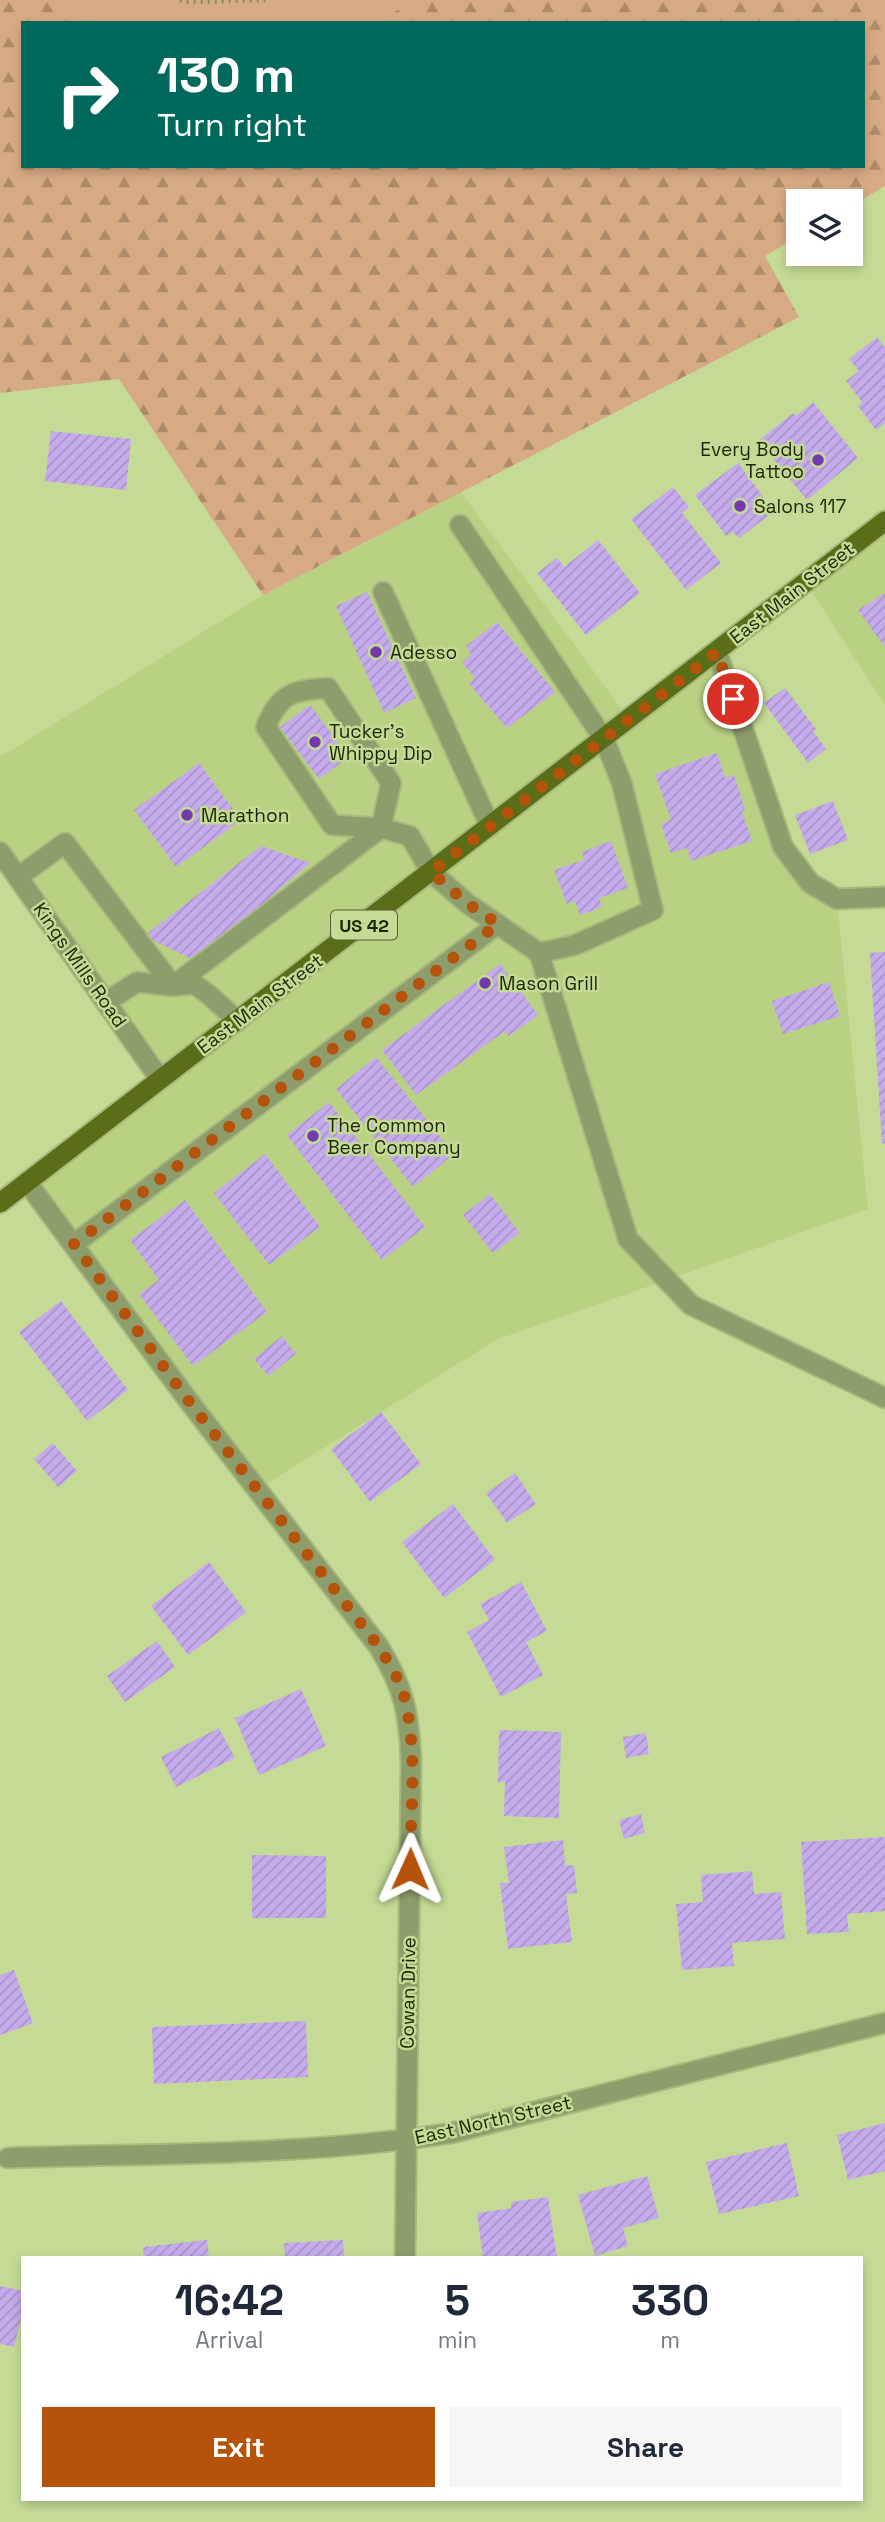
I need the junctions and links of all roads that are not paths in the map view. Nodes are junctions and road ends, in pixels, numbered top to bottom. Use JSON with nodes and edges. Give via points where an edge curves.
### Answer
{"nodes":[{"id":1,"x":885,"y":521,"type":"edge"},
{"id":2,"x":460,"y":525,"type":"dead end"},
{"id":3,"x":383,"y":592,"type":"dead end"},
{"id":4,"x":717,"y":652,"type":"junction"},
{"id":5,"x":604,"y":739,"type":"junction"},
{"id":6,"x":491,"y":826,"type":"junction"},
{"id":7,"x":380,"y":828,"type":"junction"},
{"id":8,"x":0,"y":852,"type":"edge"},
{"id":9,"x":431,"y":872,"type":"junction"},
{"id":10,"x":18,"y":877,"type":"junction"},
{"id":11,"x":885,"y":897,"type":"edge"},
{"id":12,"x":498,"y":924,"type":"junction"},
{"id":13,"x":539,"y":953,"type":"junction"},
{"id":14,"x":173,"y":986,"type":"junction"},
{"id":15,"x":106,"y":1002,"type":"junction"},
{"id":16,"x":238,"y":1021,"type":"junction"},
{"id":17,"x":160,"y":1079,"type":"junction"},
{"id":18,"x":27,"y":1182,"type":"junction"},
{"id":19,"x":0,"y":1203,"type":"edge"},
{"id":20,"x":74,"y":1244,"type":"junction"},
{"id":21,"x":885,"y":1398,"type":"edge"},
{"id":22,"x":885,"y":2023,"type":"edge"},
{"id":23,"x":405,"y":2140,"type":"junction"},
{"id":24,"x":8,"y":2158,"type":"dead end"},
{"id":25,"x":405,"y":2256,"type":"edge"}],
"edges":[{"from":1,"to":4,"type":"main road","name":"East Main Street","number":"US 42"},
{"from":2,"to":5,"type":"street"},
{"from":3,"to":6,"type":"street"},
{"from":4,"to":5,"type":"main road","name":"East Main Street","number":"US 42"},
{"from":4,"to":11,"type":"street","via":[[783,847],[810,883],[837,899]]},
{"from":5,"to":6,"type":"main road","name":"East Main Street","number":"US 42"},
{"from":5,"to":13,"type":"street","via":[[622,784],[653,910],[575,945]]},
{"from":6,"to":9,"type":"main road","name":"East Main Street","number":"US 42"},
{"from":7,"to":7,"type":"street","via":[[391,783],[328,688],[284,696],[266,727],[332,825]]},
{"from":7,"to":9,"type":"street","via":[[410,836]]},
{"from":7,"to":14,"type":"street"},
{"from":8,"to":10,"type":"street","name":"Kings Mills Road"},
{"from":9,"to":12,"type":"street"},
{"from":9,"to":16,"type":"main road","name":"East Main Street","number":"US 42"},
{"from":10,"to":14,"type":"street","via":[[65,843]]},
{"from":10,"to":15,"type":"street","name":"Kings Mills Road"},
{"from":12,"to":13,"type":"street"},
{"from":12,"to":20,"type":"street"},
{"from":13,"to":21,"type":"street","via":[[628,1239],[691,1305]]},
{"from":14,"to":15,"type":"street","via":[[137,982]]},
{"from":14,"to":16,"type":"street","via":[[194,984]]},
{"from":15,"to":17,"type":"street","name":"Kings Mills Road"},
{"from":16,"to":17,"type":"main road","name":"East Main Street","number":"US 42"},
{"from":17,"to":18,"type":"main road","name":"East Main Street","number":"US 42"},
{"from":18,"to":19,"type":"main road","name":"East Main Street","number":"US 42"},
{"from":18,"to":20,"type":"street","name":"Cowan Drive"},
{"from":20,"to":23,"type":"street","name":"Cowan Drive","via":[[379,1647],[405,1698],[411,1761]]},
{"from":22,"to":23,"type":"street","name":"East North Street","via":[[452,2133]]},
{"from":23,"to":24,"type":"street","name":"East North Street","via":[[317,2148]]},
{"from":23,"to":25,"type":"street","name":"Cowan Drive"}]}
